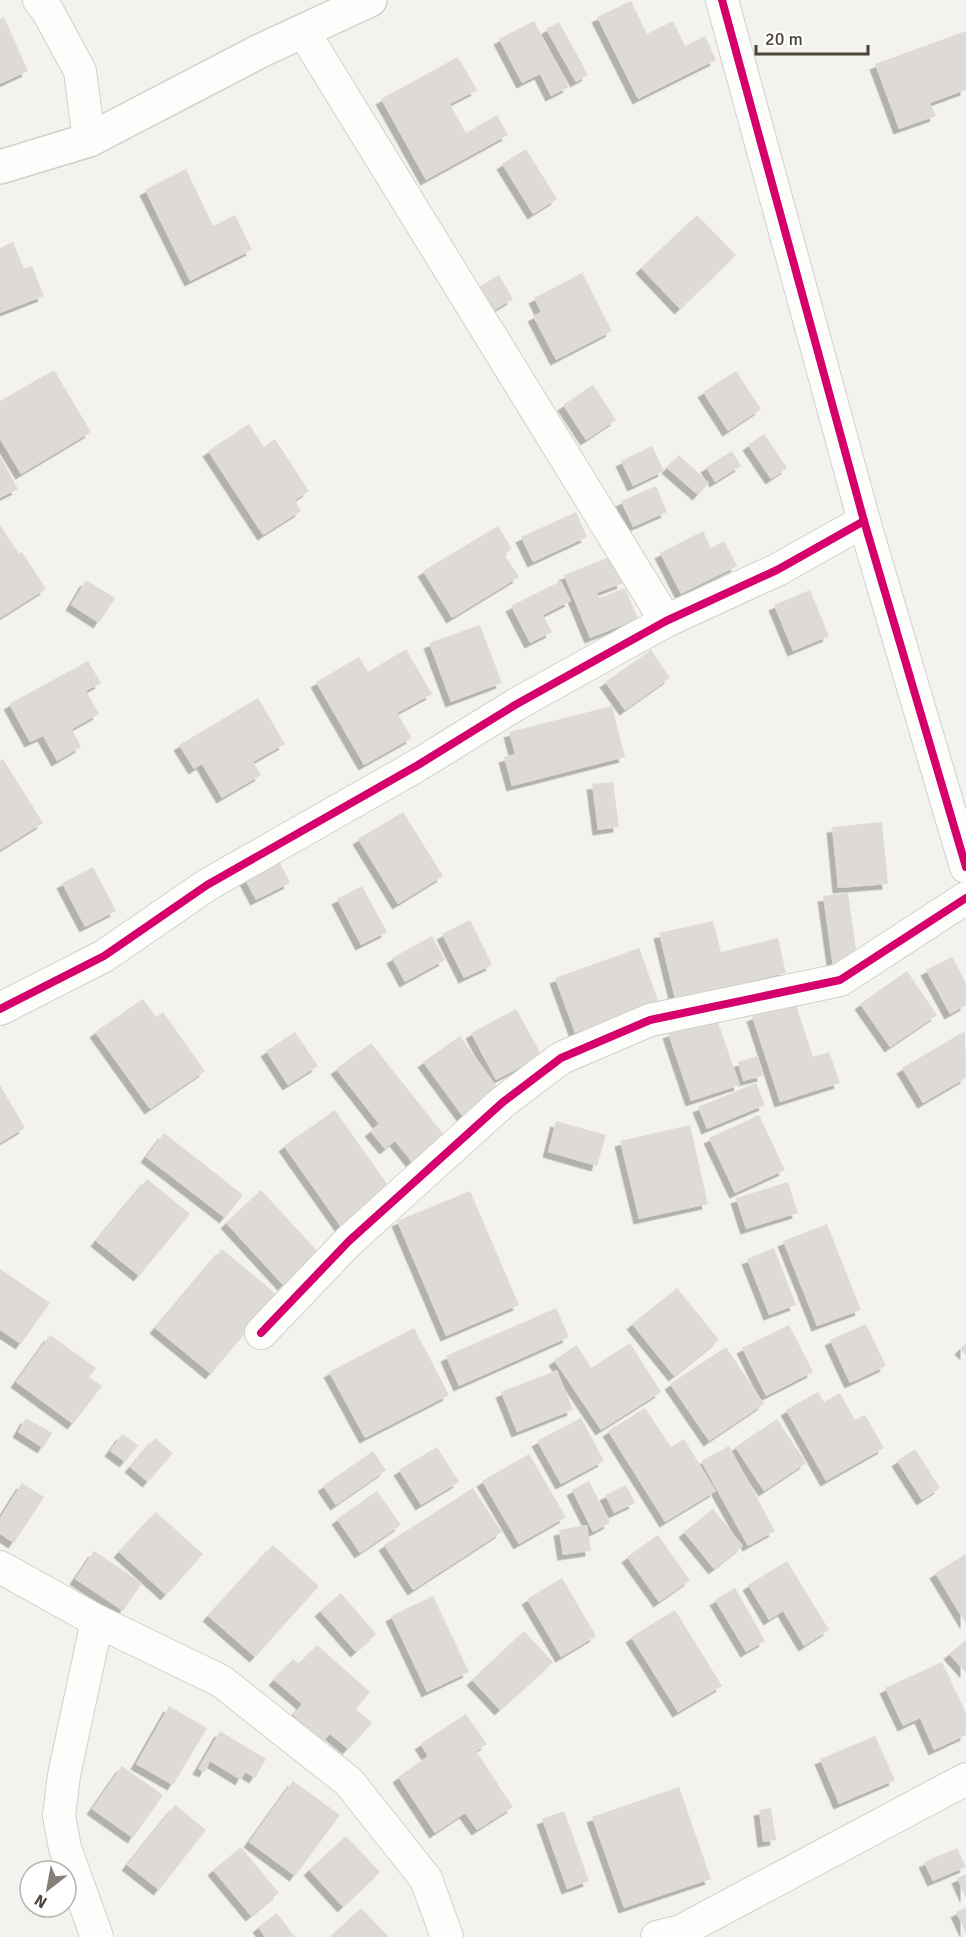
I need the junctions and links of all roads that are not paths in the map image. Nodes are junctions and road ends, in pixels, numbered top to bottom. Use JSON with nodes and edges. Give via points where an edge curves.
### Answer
{"nodes":[{"id":1,"x":39,"y":0,"type":"edge"},
{"id":2,"x":370,"y":0,"type":"edge"},
{"id":3,"x":722,"y":0,"type":"edge"},
{"id":4,"x":303,"y":31,"type":"junction"},
{"id":5,"x":88,"y":140,"type":"junction"},
{"id":6,"x":0,"y":167,"type":"edge"},
{"id":7,"x":864,"y":521,"type":"junction"},
{"id":8,"x":666,"y":621,"type":"junction"},
{"id":9,"x":957,"y":808,"type":"edge"},
{"id":10,"x":966,"y":867,"type":"edge"},
{"id":11,"x":966,"y":898,"type":"edge"},
{"id":12,"x":0,"y":1009,"type":"edge"},
{"id":13,"x":261,"y":1333,"type":"dead end"},
{"id":14,"x":0,"y":1567,"type":"edge"},
{"id":15,"x":98,"y":1621,"type":"junction"},
{"id":16,"x":966,"y":1779,"type":"edge"},
{"id":17,"x":673,"y":1935,"type":"edge"},
{"id":18,"x":97,"y":1937,"type":"edge"},
{"id":19,"x":447,"y":1937,"type":"edge"}],
"edges":[{"from":1,"to":5,"type":"street","via":[[80,71]]},
{"from":2,"to":4,"type":"street"},
{"from":3,"to":7,"type":"street"},
{"from":4,"to":5,"type":"street"},
{"from":4,"to":8,"type":"street"},
{"from":5,"to":6,"type":"street"},
{"from":7,"to":8,"type":"street","via":[[777,570]]},
{"from":7,"to":9,"type":"street"},
{"from":8,"to":12,"type":"street","via":[[207,885],[104,956]]},
{"from":9,"to":10,"type":"street"},
{"from":11,"to":13,"type":"street","via":[[840,980],[650,1020],[561,1058],[502,1102],[349,1240]]},
{"from":14,"to":15,"type":"street"},
{"from":15,"to":18,"type":"street","via":[[64,1775],[59,1816],[65,1848]]},
{"from":15,"to":19,"type":"street","via":[[220,1681],[349,1782],[426,1879]]},
{"from":16,"to":17,"type":"street"}]}
